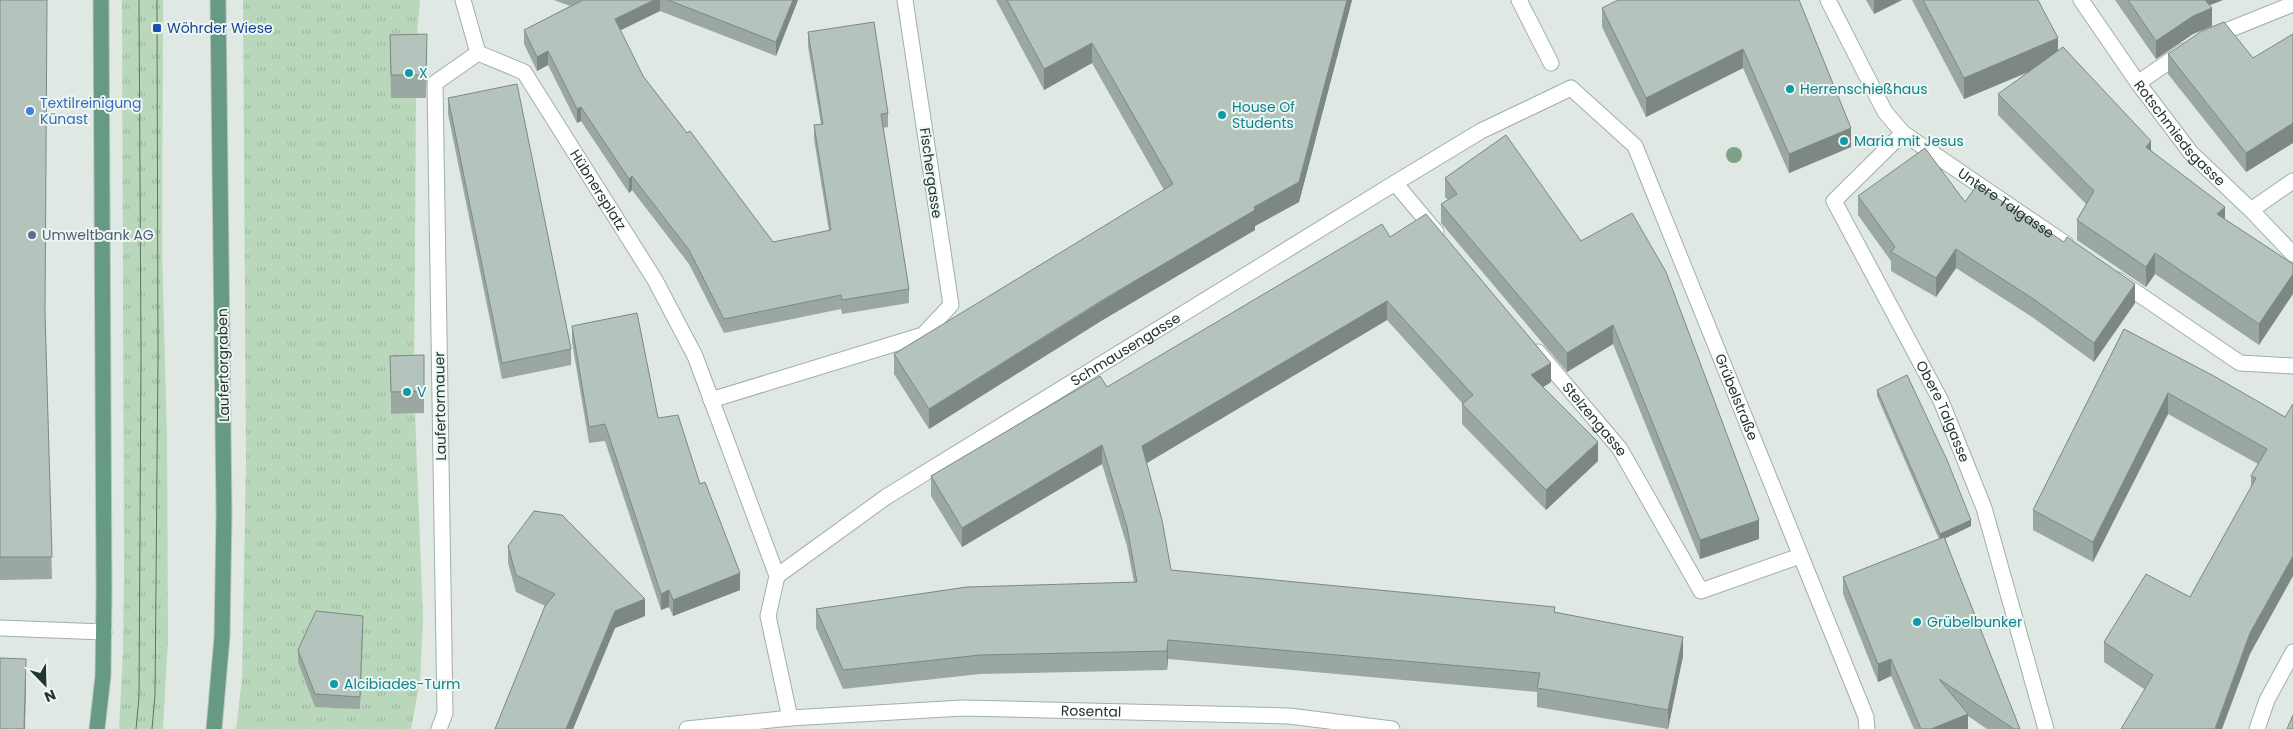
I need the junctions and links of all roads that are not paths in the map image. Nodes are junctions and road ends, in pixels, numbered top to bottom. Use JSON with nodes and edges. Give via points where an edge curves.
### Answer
{"nodes":[{"id":1,"x":101,"y":0,"type":"edge"},
{"id":2,"x":218,"y":0,"type":"edge"},
{"id":3,"x":463,"y":0,"type":"edge"},
{"id":4,"x":905,"y":0,"type":"edge"},
{"id":5,"x":1519,"y":0,"type":"edge"},
{"id":6,"x":1828,"y":0,"type":"edge"},
{"id":7,"x":2081,"y":0,"type":"edge"},
{"id":8,"x":2293,"y":4,"type":"edge"},
{"id":9,"x":478,"y":54,"type":"junction"},
{"id":10,"x":1551,"y":63,"type":"dead end"},
{"id":11,"x":2138,"y":83,"type":"junction"},
{"id":12,"x":1571,"y":88,"type":"joint"},
{"id":13,"x":1903,"y":133,"type":"junction"},
{"id":14,"x":2293,"y":181,"type":"edge"},
{"id":15,"x":1395,"y":183,"type":"junction"},
{"id":16,"x":2251,"y":210,"type":"junction"},
{"id":17,"x":1447,"y":244,"type":"edge"},
{"id":18,"x":2076,"y":251,"type":"edge"},
{"id":19,"x":2293,"y":254,"type":"edge"},
{"id":20,"x":2109,"y":273,"type":"edge"},
{"id":21,"x":1530,"y":343,"type":"edge"},
{"id":22,"x":2293,"y":366,"type":"edge"},
{"id":23,"x":711,"y":400,"type":"junction"},
{"id":24,"x":1800,"y":556,"type":"junction"},
{"id":25,"x":777,"y":576,"type":"junction"},
{"id":26,"x":0,"y":628,"type":"edge"},
{"id":27,"x":104,"y":632,"type":"junction"},
{"id":28,"x":2293,"y":652,"type":"edge"},
{"id":29,"x":790,"y":718,"type":"junction"},
{"id":30,"x":97,"y":729,"type":"edge"},
{"id":31,"x":214,"y":729,"type":"edge"},
{"id":32,"x":439,"y":729,"type":"edge"},
{"id":33,"x":688,"y":729,"type":"edge"},
{"id":34,"x":1392,"y":729,"type":"edge"},
{"id":35,"x":1867,"y":729,"type":"edge"},
{"id":36,"x":2046,"y":729,"type":"edge"},
{"id":37,"x":2257,"y":729,"type":"edge"}],
"edges":[{"from":1,"to":27,"type":"main road"},
{"from":2,"to":31,"type":"main road","name":"Laufertorgraben","via":[[224,523],[222,637]]},
{"from":3,"to":9,"type":"street"},
{"from":4,"to":23,"type":"street","name":"Fischergasse","via":[[951,305],[923,335]]},
{"from":5,"to":10,"type":"street"},
{"from":6,"to":13,"type":"street","name":"Untere Talgasse","via":[[1885,112]]},
{"from":7,"to":11,"type":"street","name":"Rotschmiedsgasse"},
{"from":8,"to":11,"type":"street","via":[[2198,42]]},
{"from":9,"to":23,"type":"street","name":"Hübnersplatz","via":[[524,72],[655,280],[695,356]]},
{"from":9,"to":32,"type":"street","name":"Laufertormauer","via":[[436,83],[445,713]]},
{"from":11,"to":16,"type":"street","name":"Rotschmiedsgasse","via":[[2191,154]]},
{"from":12,"to":15,"type":"street","name":"Schmausengasse","via":[[1481,131]]},
{"from":12,"to":24,"type":"street","name":"Grübelstraße","via":[[1635,146]]},
{"from":13,"to":18,"type":"street","name":"Untere Talgasse"},
{"from":13,"to":36,"type":"street","name":"Obere Talgasse","via":[[1834,201],[1940,401],[1984,508]]},
{"from":14,"to":16,"type":"street"},
{"from":15,"to":17,"type":"street"},
{"from":15,"to":25,"type":"street","name":"Schmausengasse","via":[[886,497]]},
{"from":16,"to":19,"type":"street","name":"Rotschmiedsgasse"},
{"from":20,"to":22,"type":"street","via":[[2240,363]]},
{"from":21,"to":24,"type":"street","name":"Stelzengasse","via":[[1620,449],[1701,590]]},
{"from":23,"to":25,"type":"street","name":"Hübnersplatz"},
{"from":24,"to":35,"type":"street","name":"Grübelstraße","via":[[1866,717]]},
{"from":25,"to":29,"type":"street","via":[[768,616]]},
{"from":26,"to":27,"type":"street"},
{"from":27,"to":30,"type":"main road"},
{"from":28,"to":37,"type":"street","via":[[2267,700]]},
{"from":29,"to":33,"type":"street","name":"Rosental"},
{"from":29,"to":34,"type":"street","name":"Rosental","via":[[963,708],[1289,716]]}]}
